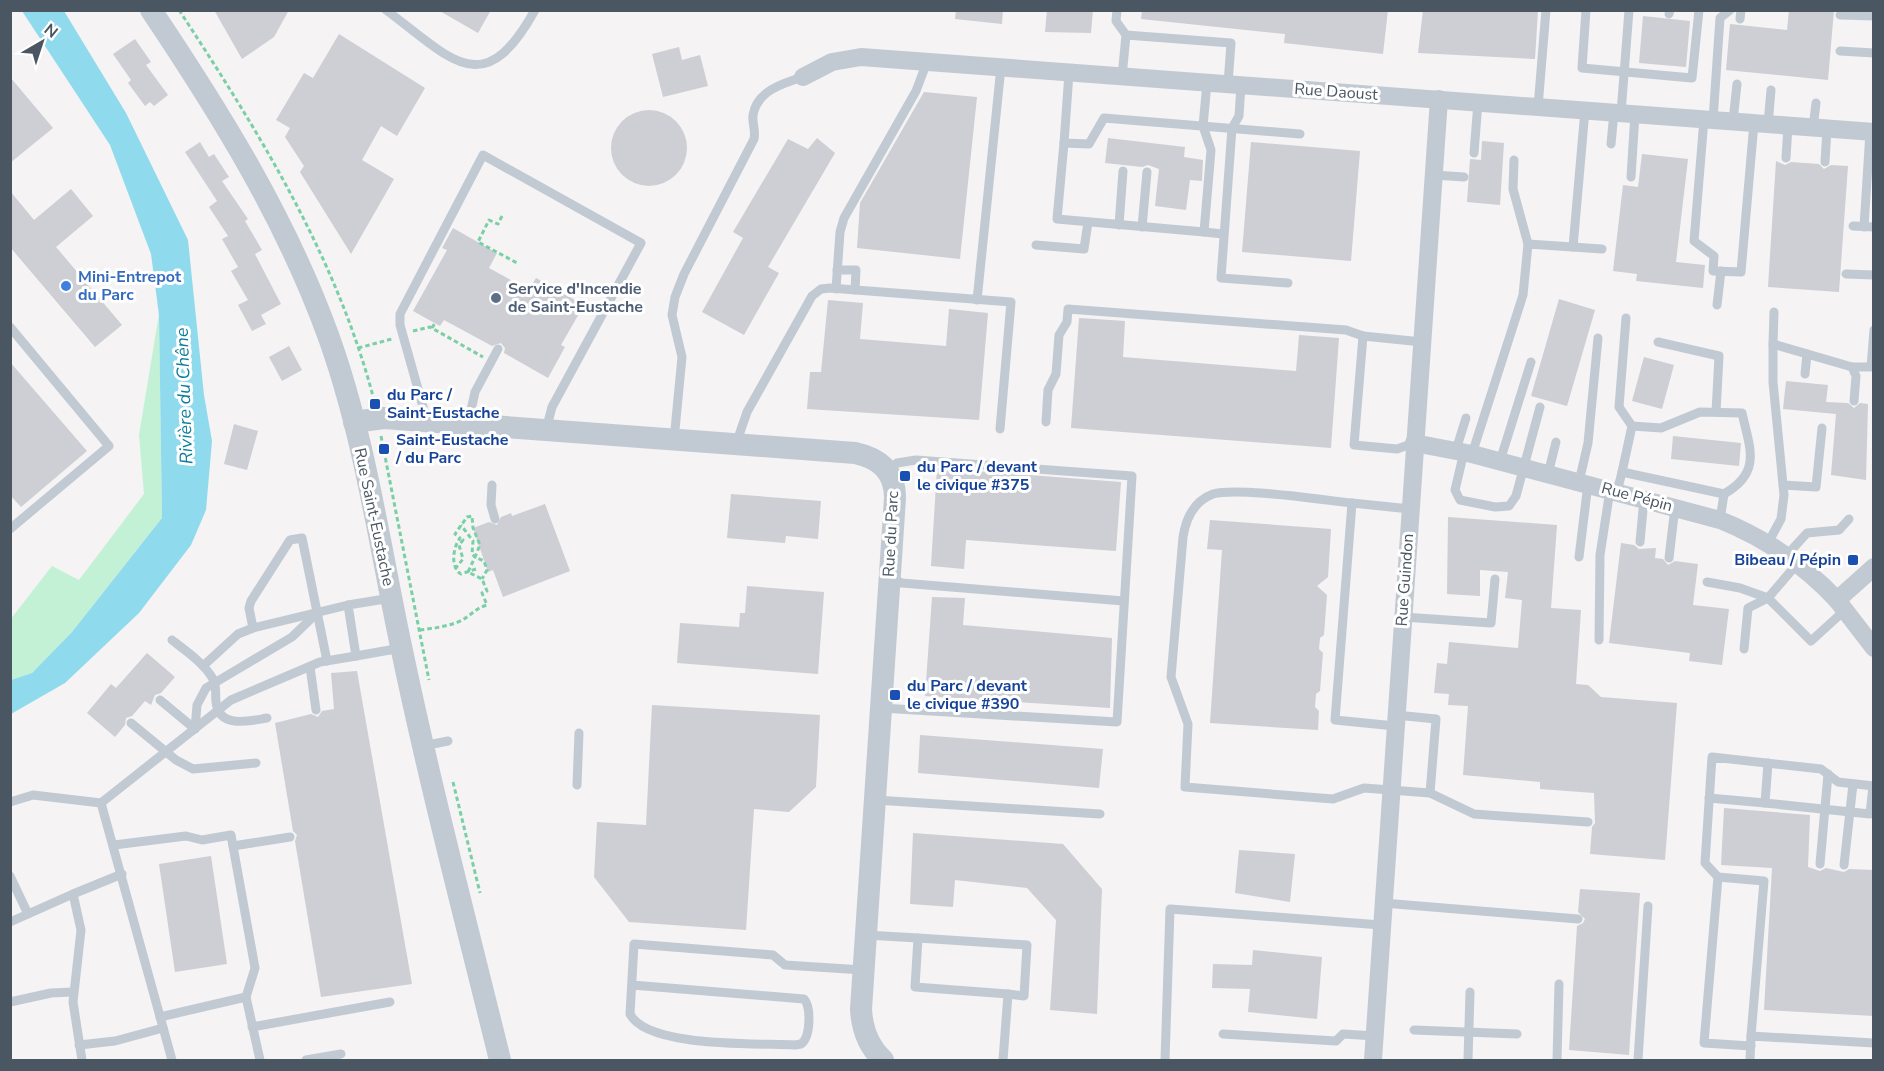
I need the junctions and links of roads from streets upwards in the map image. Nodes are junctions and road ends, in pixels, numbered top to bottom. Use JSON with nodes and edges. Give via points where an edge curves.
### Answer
{"nodes":[{"id":1,"x":151,"y":10,"type":"edge"},
{"id":2,"x":803,"y":77,"type":"road end"},
{"id":3,"x":1439,"y":99,"type":"junction"},
{"id":4,"x":1872,"y":132,"type":"edge"},
{"id":5,"x":354,"y":422,"type":"junction"},
{"id":6,"x":1414,"y":443,"type":"junction"},
{"id":7,"x":1874,"y":567,"type":"edge"},
{"id":8,"x":1841,"y":605,"type":"junction"},
{"id":9,"x":1874,"y":648,"type":"edge"},
{"id":10,"x":500,"y":1060,"type":"edge"},
{"id":11,"x":883,"y":1060,"type":"edge"},
{"id":12,"x":1373,"y":1060,"type":"edge"}],
"edges":[{"from":1,"to":5,"type":"street","name":"Rue Saint-Eustache","via":[[231,134],[278,217],[328,336]]},
{"from":2,"to":3,"type":"street","name":"Rue Daoust","via":[[842,59],[861,57]]},
{"from":3,"to":4,"type":"street","name":"Rue Daoust"},
{"from":3,"to":6,"type":"street","name":"Rue Guindon"},
{"from":5,"to":10,"type":"street","name":"Rue Saint-Eustache","via":[[391,598],[408,640],[423,746]]},
{"from":5,"to":11,"type":"street","name":"Rue du Parc","via":[[384,418],[855,453],[875,459],[888,471],[895,491],[861,1009],[864,1031]]},
{"from":6,"to":8,"type":"street","name":"Rue Pépin","via":[[1524,467],[1720,520],[1768,543]]},
{"from":6,"to":12,"type":"street","name":"Rue Guindon"},
{"from":7,"to":8,"type":"street"},
{"from":8,"to":9,"type":"street","name":"Rue Pépin"}]}
